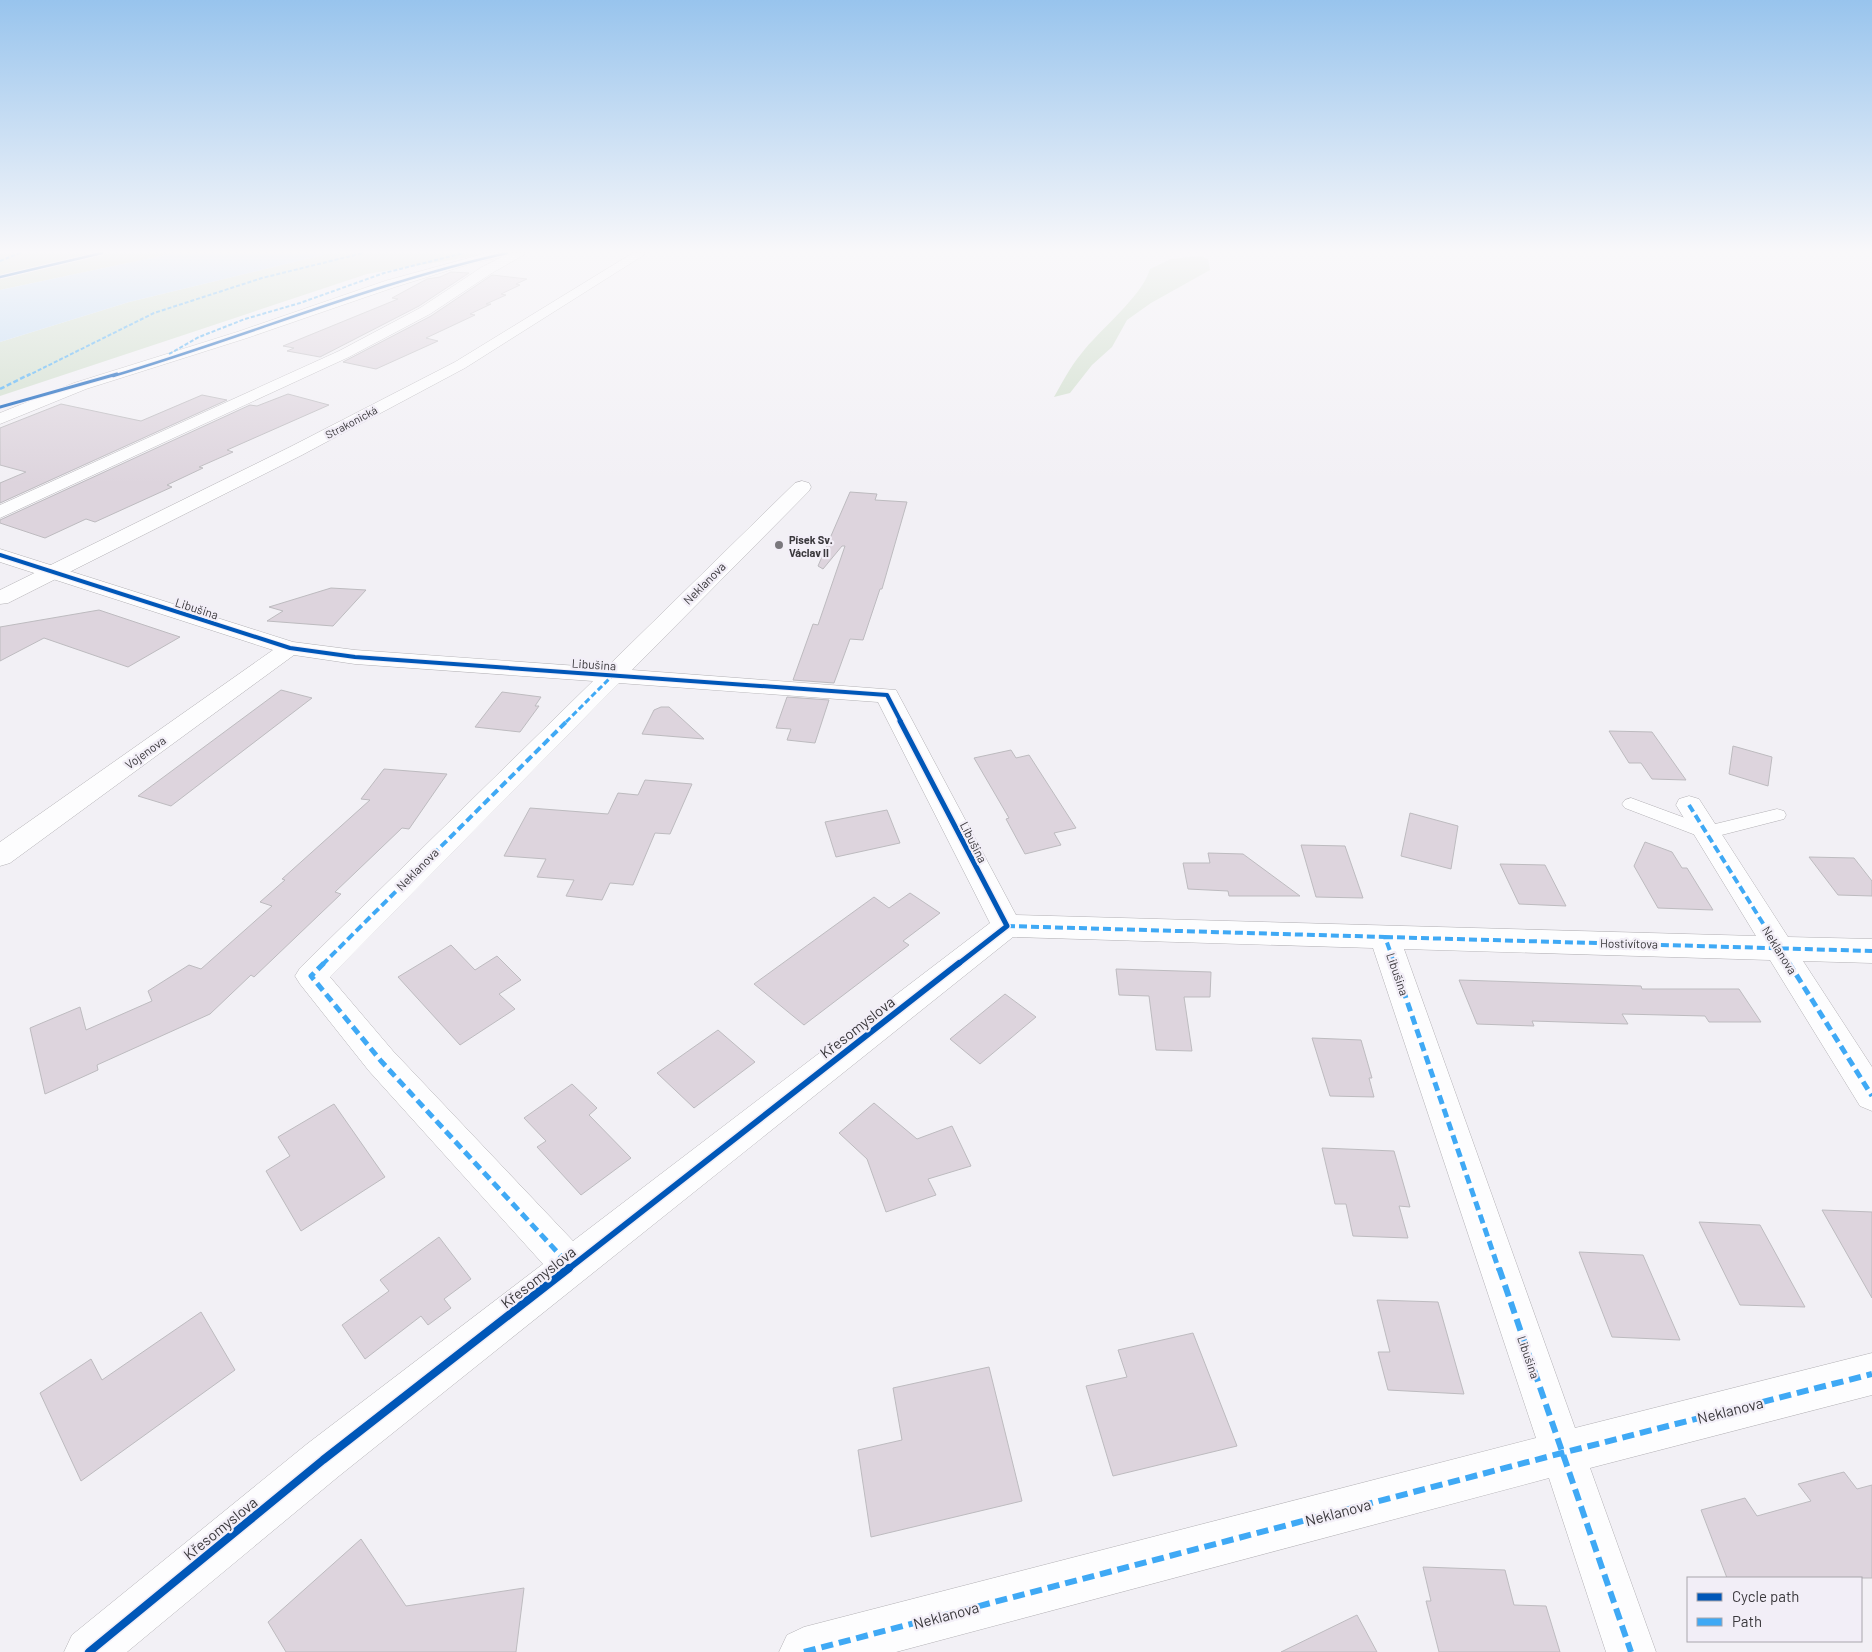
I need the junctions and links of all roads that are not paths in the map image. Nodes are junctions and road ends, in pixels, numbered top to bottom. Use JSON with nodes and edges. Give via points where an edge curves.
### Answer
{"nodes":[{"id":1,"x":255,"y":330,"type":"edge"},
{"id":2,"x":390,"y":330,"type":"edge"},
{"id":3,"x":515,"y":330,"type":"edge"},
{"id":4,"x":80,"y":386,"type":"junction"},
{"id":5,"x":0,"y":407,"type":"edge"},
{"id":6,"x":0,"y":419,"type":"edge"},
{"id":7,"x":802,"y":488,"type":"dead end"},
{"id":8,"x":0,"y":512,"type":"edge"},
{"id":9,"x":0,"y":555,"type":"edge"},
{"id":10,"x":52,"y":573,"type":"junction"},
{"id":11,"x":0,"y":598,"type":"edge"},
{"id":12,"x":290,"y":648,"type":"junction"},
{"id":13,"x":611,"y":675,"type":"junction"},
{"id":14,"x":1631,"y":804,"type":"dead end"},
{"id":15,"x":1689,"y":805,"type":"dead end"},
{"id":16,"x":1777,"y":815,"type":"dead end"},
{"id":17,"x":1706,"y":833,"type":"junction"},
{"id":18,"x":0,"y":856,"type":"edge"},
{"id":19,"x":1007,"y":926,"type":"junction"},
{"id":20,"x":1385,"y":937,"type":"junction"},
{"id":21,"x":1778,"y":947,"type":"junction"},
{"id":22,"x":1872,"y":951,"type":"edge"},
{"id":23,"x":1872,"y":1096,"type":"edge"},
{"id":24,"x":571,"y":1267,"type":"junction"},
{"id":25,"x":1872,"y":1374,"type":"edge"},
{"id":26,"x":1562,"y":1452,"type":"junction"},
{"id":27,"x":89,"y":1652,"type":"edge"},
{"id":28,"x":804,"y":1652,"type":"edge"},
{"id":29,"x":1631,"y":1652,"type":"edge"}],
"edges":[{"from":1,"to":4,"type":"street"},
{"from":2,"to":8,"type":"street"},
{"from":3,"to":10,"type":"street","name":"Strakonická","via":[[460,364],[296,451]]},
{"from":4,"to":5,"type":"street"},
{"from":4,"to":6,"type":"street"},
{"from":7,"to":13,"type":"street","name":"Neklanova"},
{"from":9,"to":10,"type":"street"},
{"from":10,"to":11,"type":"street","name":"Strakonická"},
{"from":10,"to":12,"type":"street","name":"Libušina"},
{"from":12,"to":13,"type":"street","name":"Libušina","via":[[355,657]]},
{"from":12,"to":18,"type":"street","name":"Vojenova"},
{"from":13,"to":19,"type":"street","name":"Libušina","via":[[887,695]]},
{"from":13,"to":24,"type":"street","name":"Neklanova","via":[[311,976],[381,1061]]},
{"from":14,"to":17,"type":"lane"},
{"from":15,"to":17,"type":"street","name":"Neklanova"},
{"from":16,"to":17,"type":"lane"},
{"from":17,"to":21,"type":"street","name":"Neklanova"},
{"from":19,"to":20,"type":"street","name":"Libušina"},
{"from":19,"to":24,"type":"street","name":"Křesomyslova"},
{"from":20,"to":21,"type":"street","name":"Hostivítova"},
{"from":20,"to":26,"type":"street","name":"Libušina"},
{"from":21,"to":22,"type":"street","name":"Hostivítova"},
{"from":21,"to":23,"type":"street","name":"Neklanova"},
{"from":24,"to":27,"type":"street","name":"Křesomyslova","via":[[324,1460]]},
{"from":25,"to":26,"type":"street","name":"Neklanova"},
{"from":26,"to":28,"type":"street","name":"Neklanova"},
{"from":26,"to":29,"type":"street","name":"Libušina"}]}
